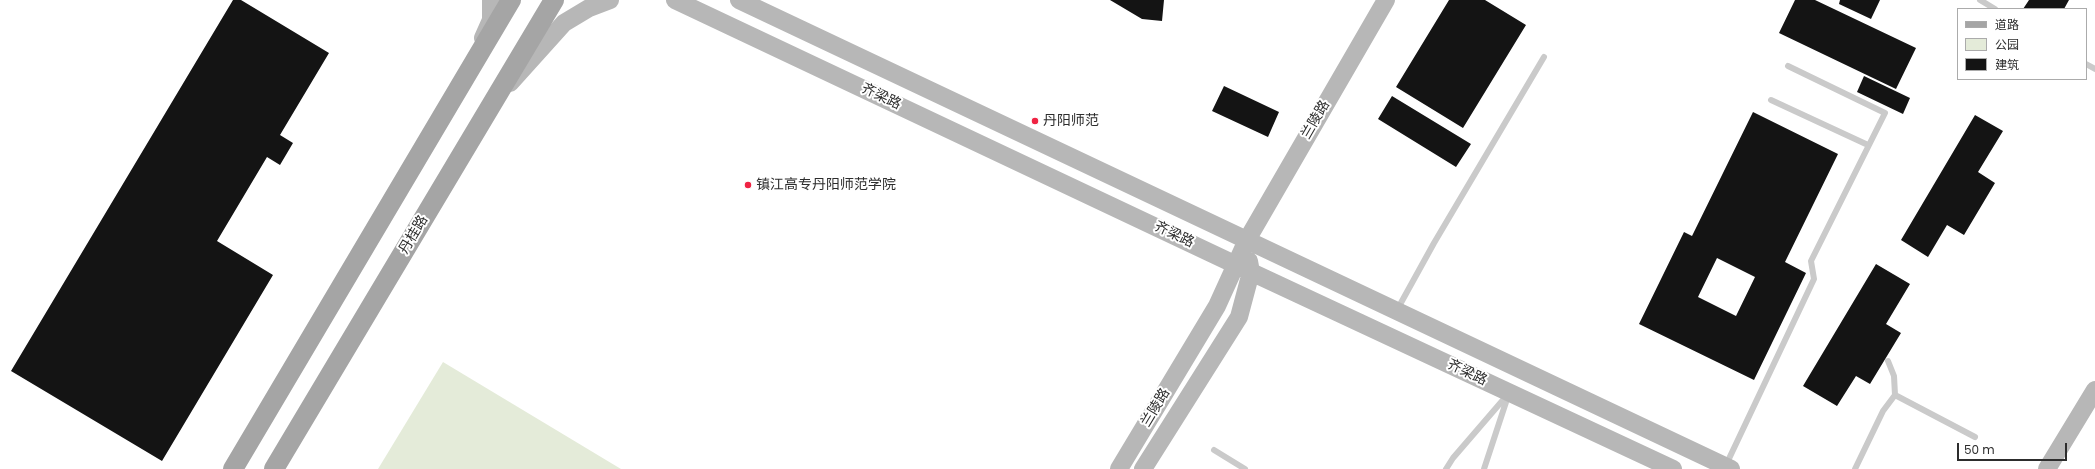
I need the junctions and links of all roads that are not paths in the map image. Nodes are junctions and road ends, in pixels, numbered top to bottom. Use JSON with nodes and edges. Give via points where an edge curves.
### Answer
{"nodes":[{"id":1,"x":491,"y":0,"type":"edge"},
{"id":2,"x":511,"y":0,"type":"edge"},
{"id":3,"x":554,"y":0,"type":"edge"},
{"id":4,"x":610,"y":0,"type":"edge"},
{"id":5,"x":675,"y":0,"type":"edge"},
{"id":6,"x":739,"y":0,"type":"edge"},
{"id":7,"x":1386,"y":0,"type":"edge"},
{"id":8,"x":1980,"y":0,"type":"edge"},
{"id":9,"x":1993,"y":8,"type":"edge"},
{"id":10,"x":1544,"y":57,"type":"dead end"},
{"id":11,"x":1788,"y":66,"type":"dead end"},
{"id":12,"x":471,"y":68,"type":"junction"},
{"id":13,"x":496,"y":98,"type":"junction"},
{"id":14,"x":1771,"y":100,"type":"dead end"},
{"id":15,"x":1868,"y":145,"type":"junction"},
{"id":16,"x":1247,"y":240,"type":"junction"},
{"id":17,"x":1243,"y":268,"type":"junction"},
{"id":18,"x":1397,"y":311,"type":"junction"},
{"id":19,"x":1888,"y":361,"type":"dead end"},
{"id":20,"x":2095,"y":390,"type":"edge"},
{"id":21,"x":1509,"y":393,"type":"junction"},
{"id":22,"x":1894,"y":395,"type":"junction"},
{"id":23,"x":1975,"y":437,"type":"dead end"},
{"id":24,"x":1214,"y":450,"type":"dead end"},
{"id":25,"x":1728,"y":468,"type":"edge"},
{"id":26,"x":234,"y":469,"type":"edge"},
{"id":27,"x":274,"y":469,"type":"edge"},
{"id":28,"x":1119,"y":469,"type":"edge"},
{"id":29,"x":1143,"y":469,"type":"edge"},
{"id":30,"x":1245,"y":469,"type":"edge"},
{"id":31,"x":1446,"y":469,"type":"edge"},
{"id":32,"x":1484,"y":469,"type":"edge"},
{"id":33,"x":1673,"y":469,"type":"edge"},
{"id":34,"x":1855,"y":469,"type":"edge"},
{"id":35,"x":2047,"y":469,"type":"edge"}],
"edges":[{"from":1,"to":12,"type":"main road","via":[[491,20]]},
{"from":2,"to":12,"type":"main road"},
{"from":3,"to":13,"type":"main road","name":"丹桂路"},
{"from":4,"to":13,"type":"main road","via":[[564,23]]},
{"from":5,"to":17,"type":"main road","name":"齐梁路"},
{"from":6,"to":16,"type":"main road","name":"齐梁路"},
{"from":7,"to":16,"type":"main road","name":"兰陵路"},
{"from":8,"to":9,"type":"lane"},
{"from":10,"to":18,"type":"lane","via":[[1434,243]]},
{"from":11,"to":15,"type":"lane","via":[[1884,113]]},
{"from":12,"to":26,"type":"main road"},
{"from":13,"to":27,"type":"main road","name":"丹桂路"},
{"from":14,"to":15,"type":"lane"},
{"from":15,"to":25,"type":"lane","via":[[1812,261],[1814,278]]},
{"from":16,"to":17,"type":"main road","name":"兰陵路"},
{"from":16,"to":18,"type":"main road","name":"齐梁路"},
{"from":17,"to":21,"type":"main road","name":"齐梁路"},
{"from":17,"to":28,"type":"main road","name":"兰陵路","via":[[1217,306]]},
{"from":17,"to":29,"type":"main road","name":"兰陵路","via":[[1239,317]]},
{"from":18,"to":25,"type":"main road","name":"齐梁路"},
{"from":19,"to":22,"type":"lane","via":[[1894,376]]},
{"from":20,"to":35,"type":"main road"},
{"from":21,"to":31,"type":"lane"},
{"from":21,"to":32,"type":"lane"},
{"from":21,"to":33,"type":"main road","name":"齐梁路"},
{"from":22,"to":23,"type":"lane"},
{"from":22,"to":34,"type":"lane","via":[[1882,410]]},
{"from":24,"to":30,"type":"lane"}]}
